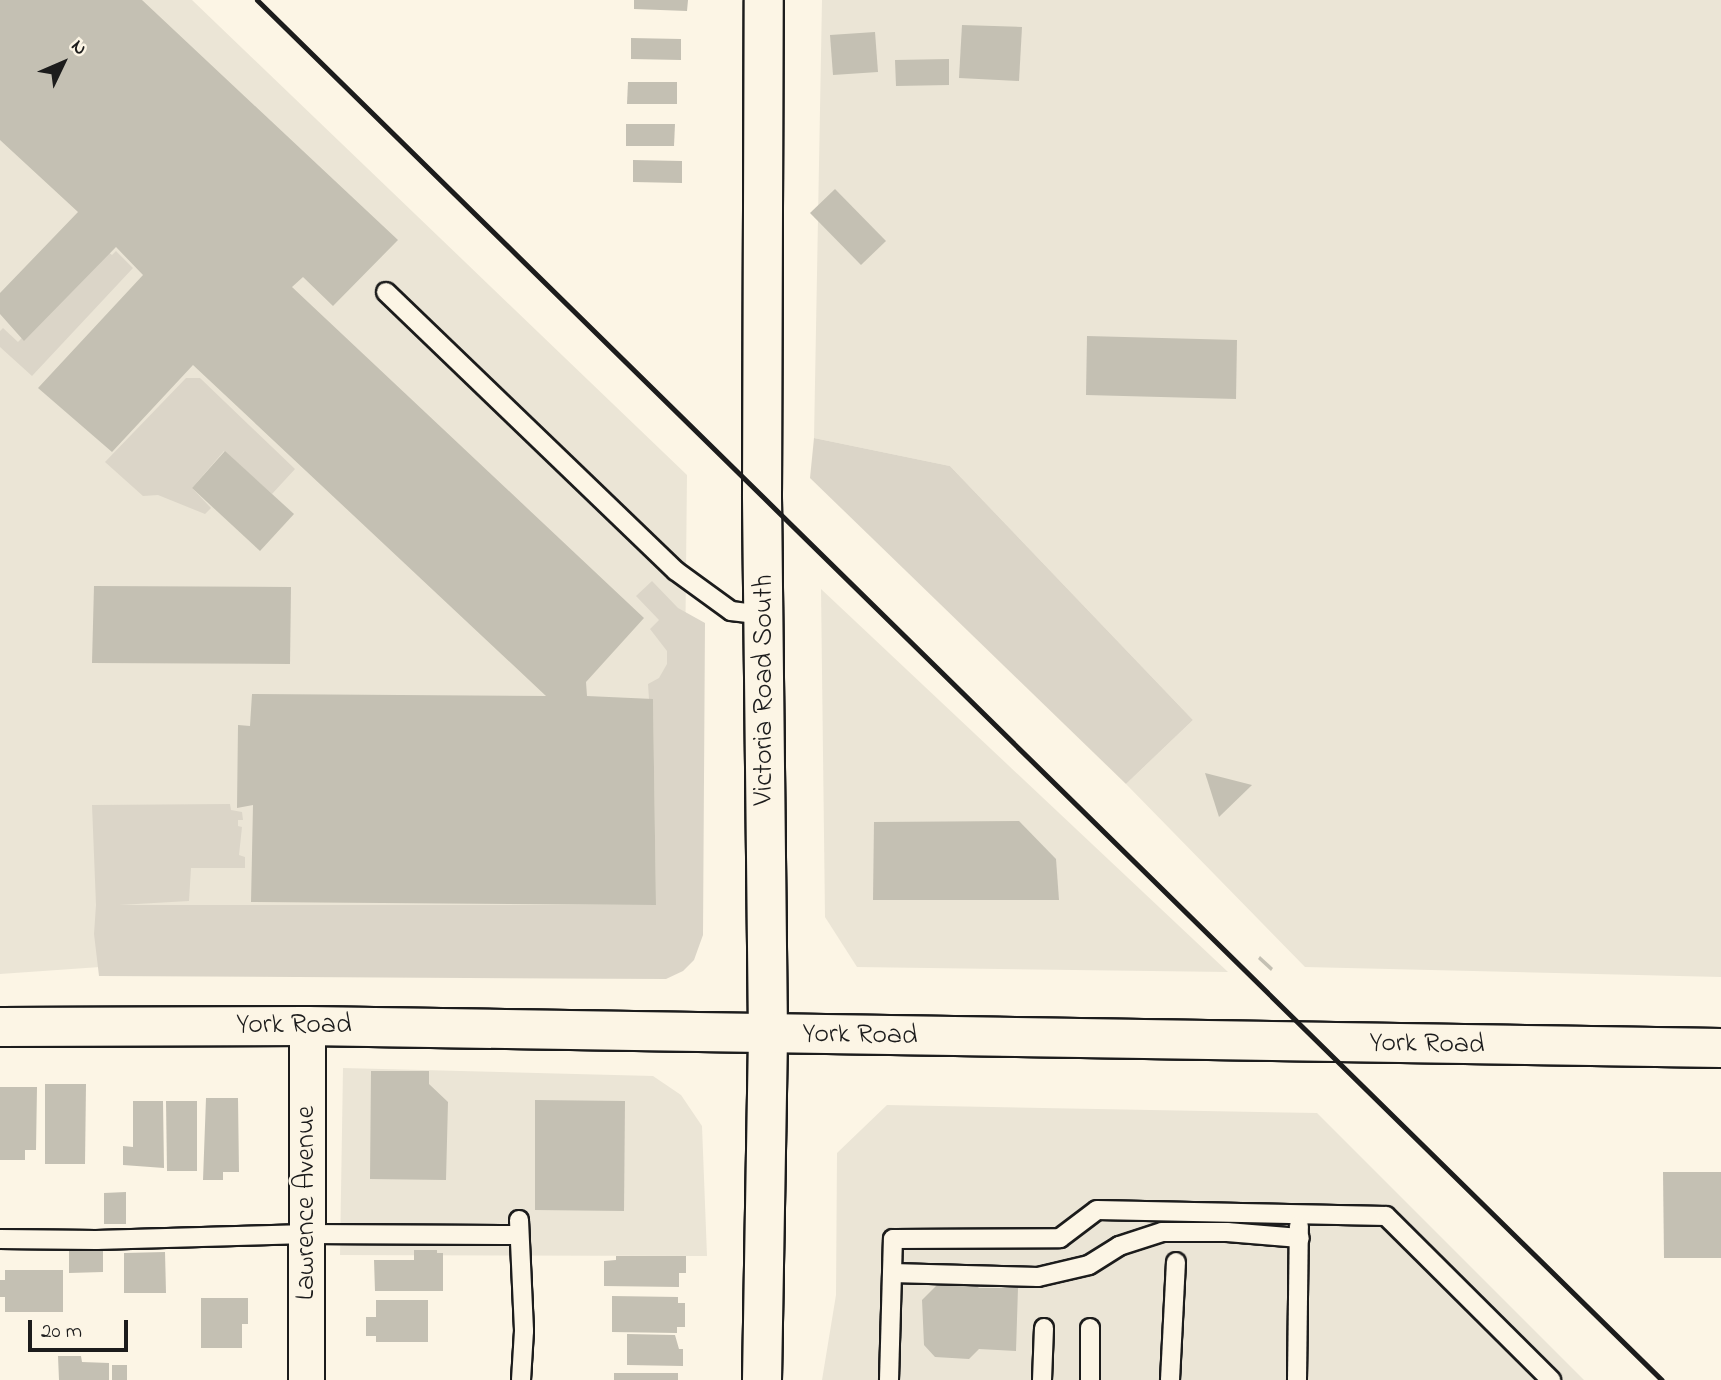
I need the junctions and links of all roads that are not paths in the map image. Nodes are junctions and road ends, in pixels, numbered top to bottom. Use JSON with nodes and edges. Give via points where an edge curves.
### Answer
{"nodes":[{"id":1,"x":764,"y":0,"type":"edge"},
{"id":2,"x":386,"y":292,"type":"dead end"},
{"id":3,"x":765,"y":615,"type":"junction"},
{"id":4,"x":307,"y":1026,"type":"junction"},
{"id":5,"x":0,"y":1027,"type":"edge"},
{"id":6,"x":768,"y":1035,"type":"junction"},
{"id":7,"x":1721,"y":1048,"type":"edge"},
{"id":8,"x":1299,"y":1214,"type":"junction"},
{"id":9,"x":307,"y":1234,"type":"junction"},
{"id":10,"x":1300,"y":1238,"type":"junction"},
{"id":11,"x":0,"y":1239,"type":"edge"},
{"id":12,"x":1176,"y":1262,"type":"dead end"},
{"id":13,"x":892,"y":1273,"type":"junction"},
{"id":14,"x":1044,"y":1328,"type":"dead end"},
{"id":15,"x":1090,"y":1328,"type":"dead end"},
{"id":16,"x":306,"y":1380,"type":"edge"},
{"id":17,"x":521,"y":1380,"type":"edge"},
{"id":18,"x":762,"y":1380,"type":"edge"},
{"id":19,"x":889,"y":1380,"type":"edge"},
{"id":20,"x":1042,"y":1380,"type":"edge"},
{"id":21,"x":1090,"y":1380,"type":"edge"},
{"id":22,"x":1170,"y":1380,"type":"edge"},
{"id":23,"x":1297,"y":1380,"type":"edge"},
{"id":24,"x":1551,"y":1380,"type":"edge"}],
"edges":[{"from":1,"to":3,"type":"main road","name":"Victoria Road South"},
{"from":2,"to":3,"type":"lane","via":[[676,571],[731,611]]},
{"from":3,"to":6,"type":"main road","name":"Victoria Road South"},
{"from":4,"to":5,"type":"main road","name":"York Road"},
{"from":4,"to":6,"type":"main road","name":"York Road"},
{"from":4,"to":9,"type":"street","name":"Lawrence Avenue"},
{"from":6,"to":7,"type":"main road","name":"York Road"},
{"from":6,"to":18,"type":"main road","name":"Victoria Road South"},
{"from":8,"to":10,"type":"lane"},
{"from":8,"to":13,"type":"lane","via":[[1097,1210],[1060,1238],[893,1239]]},
{"from":8,"to":24,"type":"lane","via":[[1386,1216]]},
{"from":9,"to":11,"type":"lane","via":[[96,1241]]},
{"from":9,"to":16,"type":"street","name":"Lawrence Avenue"},
{"from":9,"to":17,"type":"lane","via":[[519,1228],[524,1331]]},
{"from":10,"to":13,"type":"lane","via":[[1162,1232],[1119,1246],[1089,1265],[1038,1277]]},
{"from":10,"to":23,"type":"lane"},
{"from":12,"to":22,"type":"lane"},
{"from":13,"to":19,"type":"lane"},
{"from":14,"to":20,"type":"lane"},
{"from":15,"to":21,"type":"lane"}]}
